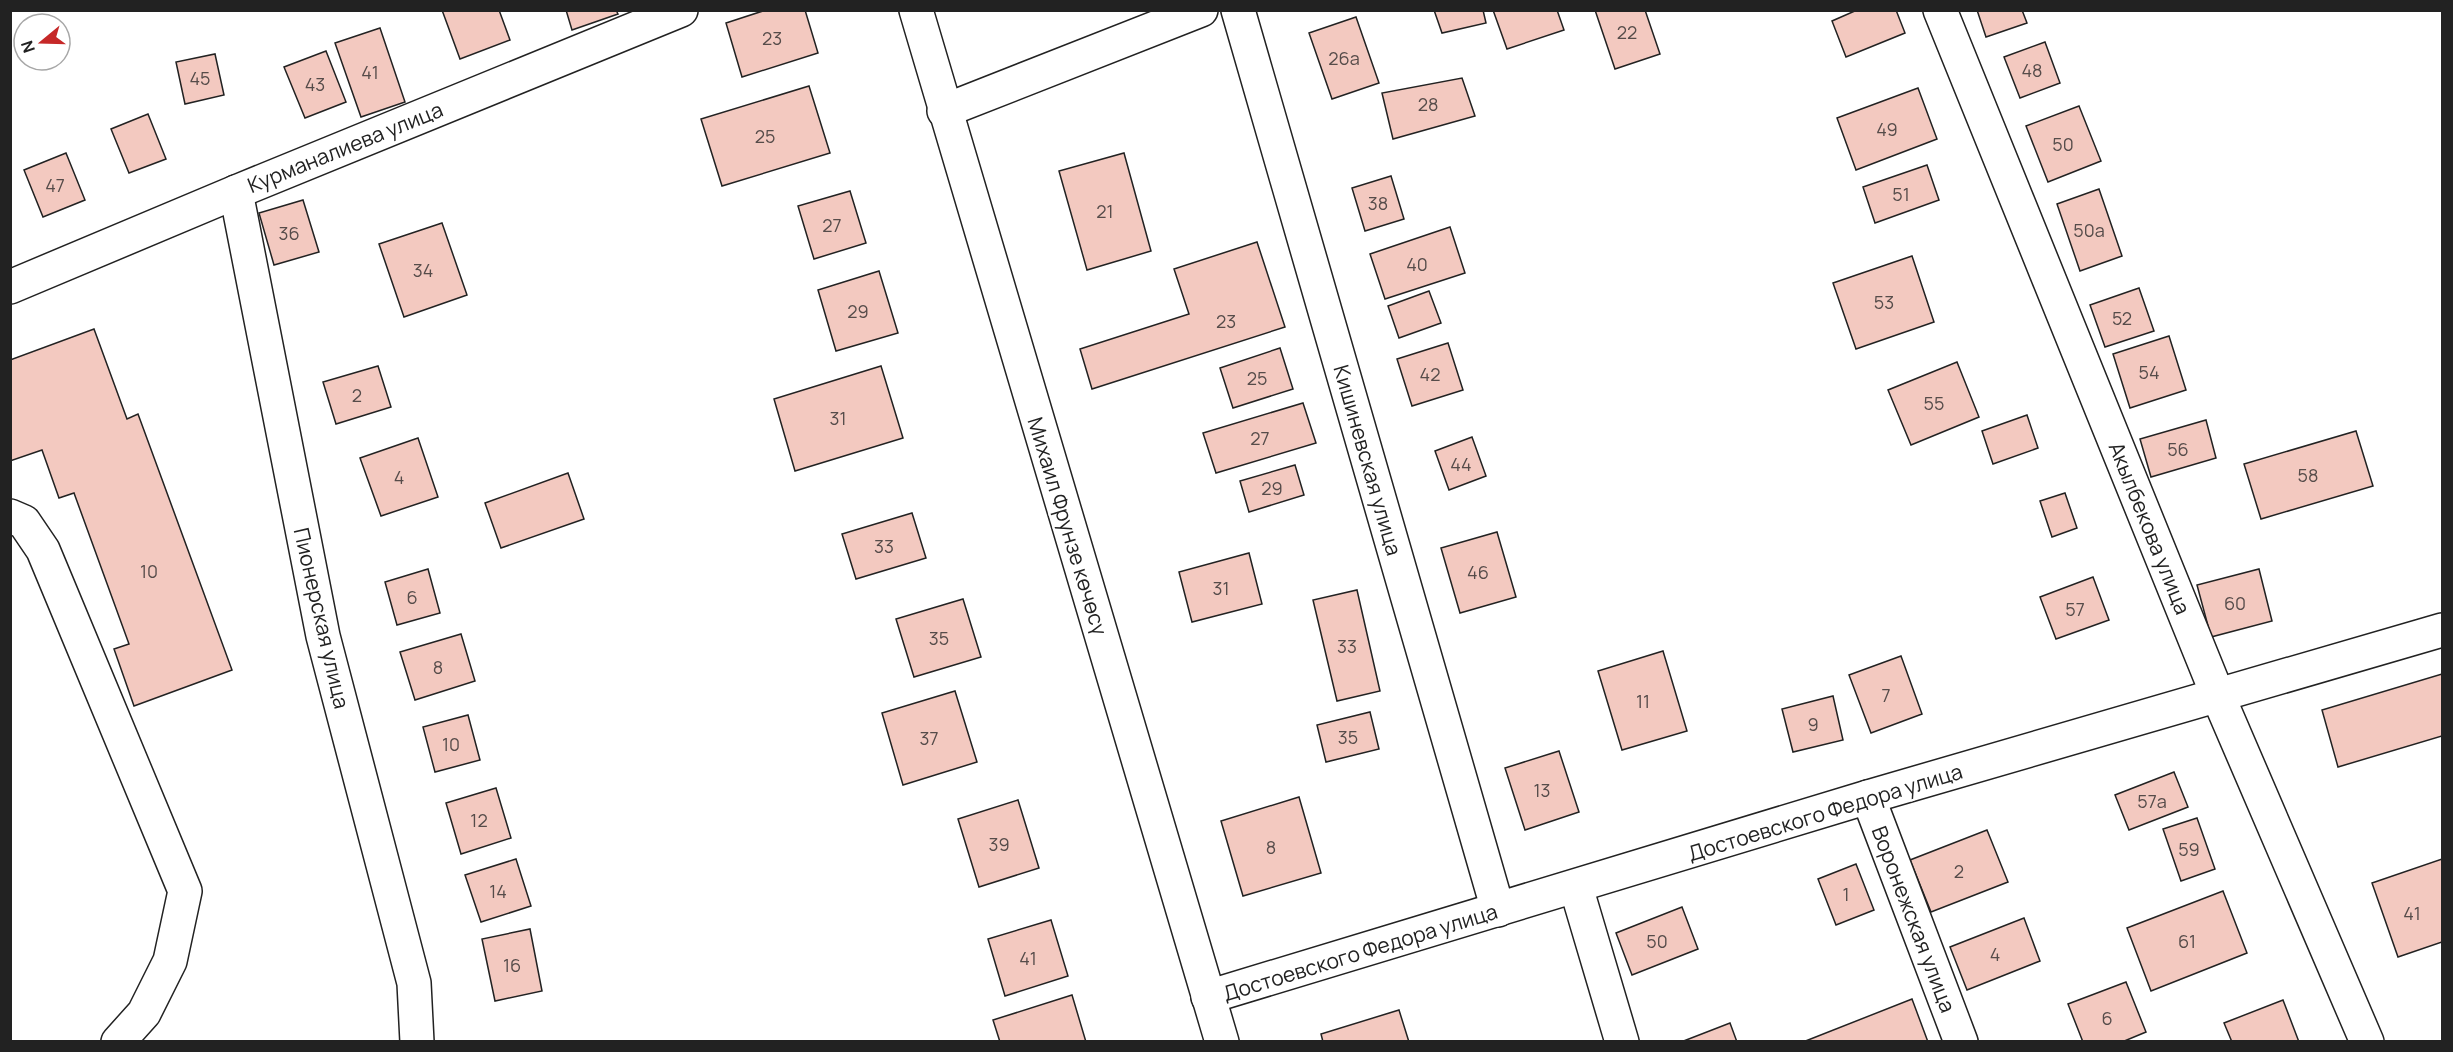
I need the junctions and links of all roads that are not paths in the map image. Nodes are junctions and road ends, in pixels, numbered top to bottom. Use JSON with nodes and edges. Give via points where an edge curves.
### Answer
{"nodes":[{"id":1,"x":681,"y":10,"type":"edge"},
{"id":2,"x":916,"y":10,"type":"edge"},
{"id":3,"x":1201,"y":10,"type":"edge"},
{"id":4,"x":1238,"y":10,"type":"edge"},
{"id":5,"x":1940,"y":10,"type":"edge"},
{"id":6,"x":944,"y":111,"type":"junction"},
{"id":7,"x":236,"y":192,"type":"junction"},
{"id":8,"x":10,"y":287,"type":"edge"},
{"id":9,"x":10,"y":516,"type":"edge"},
{"id":10,"x":2442,"y":630,"type":"edge"},
{"id":11,"x":2218,"y":696,"type":"junction"},
{"id":12,"x":1868,"y":798,"type":"junction"},
{"id":13,"x":1576,"y":887,"type":"junction"},
{"id":14,"x":1498,"y":910,"type":"junction"},
{"id":15,"x":1208,"y":997,"type":"junction"},
{"id":16,"x":118,"y":1041,"type":"edge"},
{"id":17,"x":417,"y":1041,"type":"edge"},
{"id":18,"x":1222,"y":1041,"type":"edge"},
{"id":19,"x":1622,"y":1041,"type":"edge"},
{"id":20,"x":1961,"y":1041,"type":"edge"},
{"id":21,"x":2367,"y":1041,"type":"edge"}],
"edges":[{"from":1,"to":7,"type":"street","name":"Курманалиева улица"},
{"from":2,"to":6,"type":"street","name":"Михаил Фрунзе көчөсү"},
{"from":3,"to":6,"type":"street"},
{"from":4,"to":14,"type":"street","name":"Кишиневская улица"},
{"from":5,"to":11,"type":"street","name":"Акылбекова улица"},
{"from":6,"to":15,"type":"street","name":"Михаил Фрунзе көчөсү"},
{"from":7,"to":8,"type":"street","name":"Курманалиева улица"},
{"from":7,"to":17,"type":"street","name":"Пионерская улица","via":[[323,636],[414,983]]},
{"from":9,"to":16,"type":"street","via":[[24,522],[43,550],[185,891],[170,961],[144,1013]]},
{"from":10,"to":11,"type":"street","name":"Достоевского Федора улица"},
{"from":11,"to":12,"type":"street","name":"Достоевского Федора улица"},
{"from":11,"to":21,"type":"street","name":"Акылбекова улица"},
{"from":12,"to":13,"type":"street","name":"Достоевского Федора улица"},
{"from":12,"to":20,"type":"street","name":"Воронежская улица"},
{"from":13,"to":14,"type":"street","name":"Достоевского Федора улица"},
{"from":13,"to":19,"type":"street"},
{"from":14,"to":15,"type":"street","name":"Достоевского Федора улица"},
{"from":15,"to":18,"type":"street","name":"Михаил Фрунзе көчөсү"}]}
